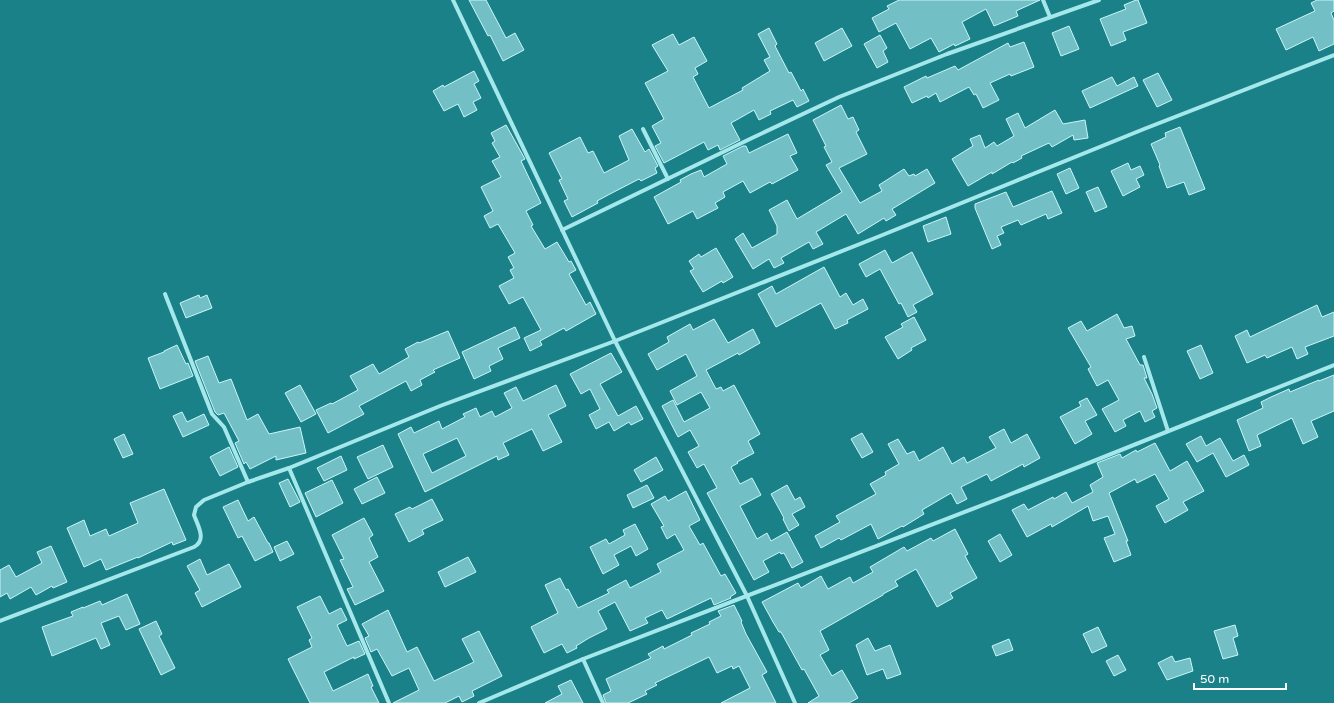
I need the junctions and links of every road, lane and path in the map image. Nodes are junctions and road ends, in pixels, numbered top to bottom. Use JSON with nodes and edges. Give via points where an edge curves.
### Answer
{"nodes":[{"id":1,"x":453,"y":0,"type":"edge"},
{"id":2,"x":1043,"y":0,"type":"edge"},
{"id":3,"x":1099,"y":0,"type":"edge"},
{"id":4,"x":1050,"y":17,"type":"junction"},
{"id":5,"x":1334,"y":55,"type":"edge"},
{"id":6,"x":643,"y":129,"type":"dead end"},
{"id":7,"x":668,"y":179,"type":"junction"},
{"id":8,"x":562,"y":230,"type":"junction"},
{"id":9,"x":165,"y":294,"type":"dead end"},
{"id":10,"x":615,"y":341,"type":"junction"},
{"id":11,"x":1144,"y":357,"type":"dead end"},
{"id":12,"x":1334,"y":365,"type":"edge"},
{"id":13,"x":1168,"y":431,"type":"junction"},
{"id":14,"x":289,"y":468,"type":"junction"},
{"id":15,"x":248,"y":482,"type":"junction"},
{"id":16,"x":747,"y":596,"type":"junction"},
{"id":17,"x":0,"y":621,"type":"edge"},
{"id":18,"x":584,"y":659,"type":"junction"},
{"id":19,"x":389,"y":703,"type":"edge"},
{"id":20,"x":479,"y":703,"type":"edge"},
{"id":21,"x":603,"y":703,"type":"edge"},
{"id":22,"x":794,"y":703,"type":"edge"}],
"edges":[{"from":1,"to":8,"type":"street"},
{"from":2,"to":4,"type":"street"},
{"from":3,"to":4,"type":"street"},
{"from":4,"to":7,"type":"street","via":[[947,54],[839,98]]},
{"from":5,"to":10,"type":"street"},
{"from":6,"to":7,"type":"street"},
{"from":7,"to":8,"type":"street"},
{"from":8,"to":10,"type":"street"},
{"from":9,"to":15,"type":"street","via":[[212,414],[224,427]]},
{"from":10,"to":14,"type":"street","via":[[440,406]]},
{"from":10,"to":16,"type":"street"},
{"from":11,"to":13,"type":"street"},
{"from":12,"to":13,"type":"street"},
{"from":13,"to":16,"type":"street"},
{"from":14,"to":15,"type":"street"},
{"from":14,"to":19,"type":"street"},
{"from":15,"to":17,"type":"street","via":[[204,500],[196,507],[194,515],[201,538],[199,545],[194,548]]},
{"from":16,"to":18,"type":"street"},
{"from":16,"to":22,"type":"street"},
{"from":18,"to":20,"type":"street"},
{"from":18,"to":21,"type":"street"}]}
